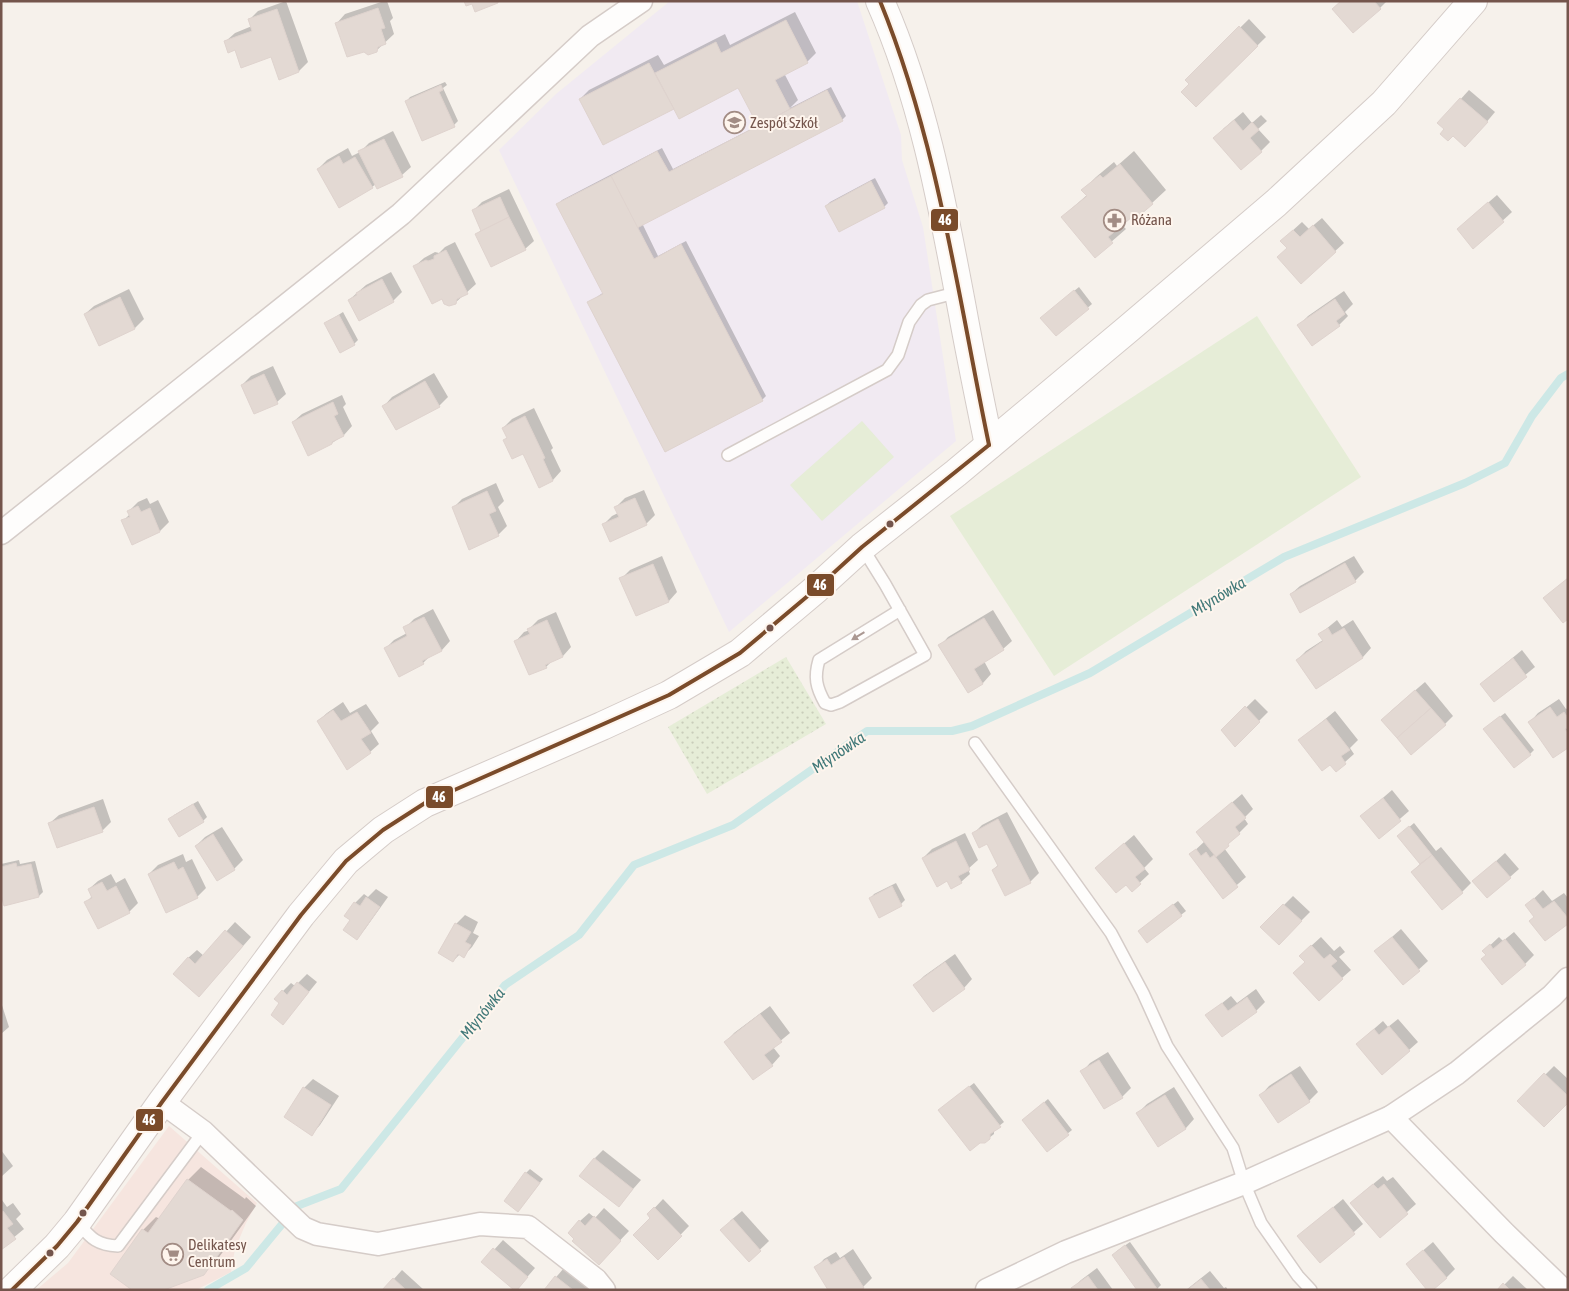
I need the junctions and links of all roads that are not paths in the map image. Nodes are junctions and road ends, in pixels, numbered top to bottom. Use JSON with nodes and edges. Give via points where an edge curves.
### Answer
{"nodes":[{"id":1,"x":641,"y":1,"type":"edge"},
{"id":2,"x":880,"y":1,"type":"edge"},
{"id":3,"x":1473,"y":1,"type":"edge"},
{"id":4,"x":959,"y":292,"type":"junction"},
{"id":5,"x":988,"y":445,"type":"junction"},
{"id":6,"x":728,"y":455,"type":"dead end"},
{"id":7,"x":1,"y":533,"type":"edge"},
{"id":8,"x":862,"y":547,"type":"junction"},
{"id":9,"x":900,"y":610,"type":"junction"},
{"id":10,"x":975,"y":743,"type":"dead end"},
{"id":11,"x":1568,"y":979,"type":"edge"},
{"id":12,"x":162,"y":1102,"type":"junction"},
{"id":13,"x":1391,"y":1117,"type":"junction"},
{"id":14,"x":203,"y":1132,"type":"junction"},
{"id":15,"x":1244,"y":1182,"type":"junction"},
{"id":16,"x":77,"y":1222,"type":"junction"},
{"id":17,"x":12,"y":1290,"type":"edge"},
{"id":18,"x":604,"y":1290,"type":"edge"},
{"id":19,"x":986,"y":1290,"type":"edge"},
{"id":20,"x":1311,"y":1290,"type":"edge"},
{"id":21,"x":1563,"y":1290,"type":"edge"}],
"edges":[{"from":1,"to":7,"type":"street","via":[[590,36],[401,214]]},
{"from":2,"to":4,"type":"street","via":[[902,58],[930,153]]},
{"from":3,"to":5,"type":"street","via":[[1384,104],[1276,203]]},
{"from":4,"to":5,"type":"street"},
{"from":4,"to":6,"type":"lane","via":[[920,305],[909,322],[898,355],[886,370]]},
{"from":5,"to":8,"type":"street"},
{"from":8,"to":9,"type":"lane"},
{"from":8,"to":12,"type":"street","via":[[740,653],[661,699],[426,802],[383,830],[346,861],[301,915]]},
{"from":9,"to":9,"type":"lane","one_way":true,"via":[[819,660],[815,672],[818,691],[825,703],[840,702],[925,655]]},
{"from":10,"to":15,"type":"lane","via":[[1111,933],[1168,1046],[1233,1148]]},
{"from":11,"to":13,"type":"street","via":[[1552,996],[1457,1073]]},
{"from":12,"to":14,"type":"street"},
{"from":12,"to":16,"type":"street"},
{"from":13,"to":15,"type":"street"},
{"from":13,"to":21,"type":"street"},
{"from":14,"to":16,"type":"lane","via":[[118,1246],[95,1242]]},
{"from":14,"to":18,"type":"street","via":[[303,1228],[316,1234],[378,1244],[480,1224],[528,1227],[596,1280]]},
{"from":15,"to":19,"type":"street","via":[[1066,1252]]},
{"from":15,"to":20,"type":"lane","via":[[1261,1224]]},
{"from":16,"to":17,"type":"street"}]}
